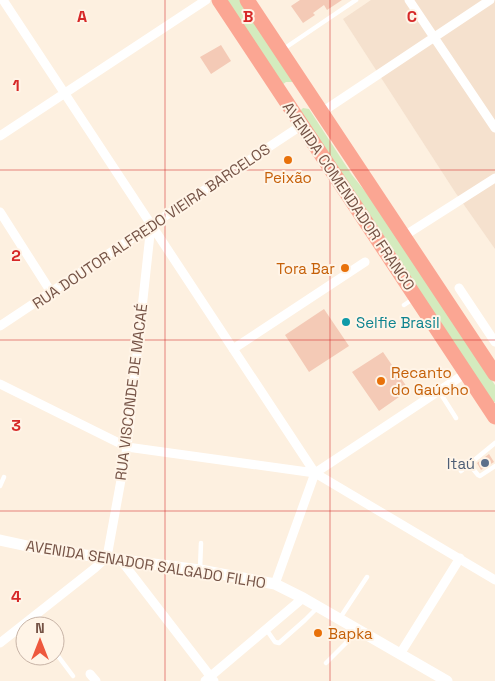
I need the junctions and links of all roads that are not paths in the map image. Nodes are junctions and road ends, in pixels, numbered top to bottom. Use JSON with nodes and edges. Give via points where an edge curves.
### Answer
{"nodes":[{"id":1,"x":3,"y":0,"type":"edge"},
{"id":2,"x":206,"y":0,"type":"edge"},
{"id":3,"x":219,"y":0,"type":"edge"},
{"id":4,"x":248,"y":0,"type":"edge"},
{"id":5,"x":356,"y":0,"type":"edge"},
{"id":6,"x":408,"y":0,"type":"edge"},
{"id":7,"x":490,"y":0,"type":"edge"},
{"id":8,"x":433,"y":38,"type":"junction"},
{"id":9,"x":281,"y":51,"type":"junction"},
{"id":10,"x":307,"y":91,"type":"junction"},
{"id":11,"x":64,"y":94,"type":"junction"},
{"id":12,"x":288,"y":104,"type":"junction"},
{"id":13,"x":322,"y":112,"type":"junction"},
{"id":14,"x":302,"y":125,"type":"junction"},
{"id":15,"x":495,"y":128,"type":"edge"},
{"id":16,"x":0,"y":136,"type":"edge"},
{"id":17,"x":495,"y":178,"type":"edge"},
{"id":18,"x":0,"y":212,"type":"edge"},
{"id":19,"x":151,"y":225,"type":"junction"},
{"id":20,"x":404,"y":236,"type":"junction"},
{"id":21,"x":365,"y":262,"type":"dead end"},
{"id":22,"x":459,"y":288,"type":"dead end"},
{"id":23,"x":51,"y":292,"type":"junction"},
{"id":24,"x":0,"y":326,"type":"edge"},
{"id":25,"x":495,"y":342,"type":"edge"},
{"id":26,"x":233,"y":349,"type":"junction"},
{"id":27,"x":466,"y":372,"type":"junction"},
{"id":28,"x":495,"y":374,"type":"edge"},
{"id":29,"x":0,"y":384,"type":"edge"},
{"id":30,"x":439,"y":391,"type":"junction"},
{"id":31,"x":490,"y":404,"type":"edge"},
{"id":32,"x":495,"y":416,"type":"edge"},
{"id":33,"x":456,"y":418,"type":"dead end"},
{"id":34,"x":494,"y":445,"type":"edge"},
{"id":35,"x":127,"y":447,"type":"junction"},
{"id":36,"x":469,"y":464,"type":"junction"},
{"id":37,"x":495,"y":466,"type":"edge"},
{"id":38,"x":461,"y":470,"type":"dead end"},
{"id":39,"x":315,"y":473,"type":"junction"},
{"id":40,"x":4,"y":477,"type":"dead end"},
{"id":41,"x":0,"y":486,"type":"edge"},
{"id":42,"x":0,"y":540,"type":"edge"},
{"id":43,"x":201,"y":543,"type":"dead end"},
{"id":44,"x":107,"y":558,"type":"junction"},
{"id":45,"x":460,"y":558,"type":"junction"},
{"id":46,"x":120,"y":559,"type":"junction"},
{"id":47,"x":200,"y":570,"type":"junction"},
{"id":48,"x":366,"y":577,"type":"dead end"},
{"id":49,"x":495,"y":580,"type":"edge"},
{"id":50,"x":275,"y":584,"type":"junction"},
{"id":51,"x":303,"y":598,"type":"junction"},
{"id":52,"x":318,"y":606,"type":"junction"},
{"id":53,"x":39,"y":616,"type":"edge"},
{"id":54,"x":340,"y":618,"type":"junction"},
{"id":55,"x":358,"y":629,"type":"junction"},
{"id":56,"x":266,"y":630,"type":"junction"},
{"id":57,"x":15,"y":633,"type":"edge"},
{"id":58,"x":0,"y":643,"type":"edge"},
{"id":59,"x":400,"y":654,"type":"junction"},
{"id":60,"x":326,"y":663,"type":"dead end"},
{"id":61,"x":65,"y":665,"type":"edge"},
{"id":62,"x":73,"y":676,"type":"dead end"},
{"id":63,"x":210,"y":680,"type":"edge"},
{"id":64,"x":447,"y":681,"type":"edge"}],
"edges":[{"from":1,"to":11,"type":"street"},
{"from":2,"to":11,"type":"street"},
{"from":3,"to":12,"type":"highway","name":"AVENIDA COMENDADOR FRANCO"},
{"from":4,"to":9,"type":"highway","name":"AVENIDA COMENDADOR FRANCO"},
{"from":5,"to":9,"type":"lane"},
{"from":6,"to":8,"type":"street"},
{"from":7,"to":8,"type":"street"},
{"from":8,"to":13,"type":"street"},
{"from":8,"to":15,"type":"street"},
{"from":9,"to":10,"type":"highway","name":"AVENIDA COMENDADOR FRANCO"},
{"from":10,"to":12,"type":"highway","via":[[296,87],[291,89],[287,93]]},
{"from":10,"to":13,"type":"highway","name":"AVENIDA COMENDADOR FRANCO"},
{"from":11,"to":16,"type":"street"},
{"from":11,"to":19,"type":"street"},
{"from":12,"to":14,"type":"highway","name":"AVENIDA COMENDADOR FRANCO"},
{"from":13,"to":20,"type":"highway","name":"AVENIDA COMENDADOR FRANCO"},
{"from":14,"to":19,"type":"street","name":"RUA DOUTOR ALFREDO VIEIRA BARCELOS"},
{"from":14,"to":27,"type":"highway","name":"AVENIDA COMENDADOR FRANCO","via":[[410,301]]},
{"from":17,"to":20,"type":"street"},
{"from":18,"to":23,"type":"street"},
{"from":19,"to":23,"type":"street","name":"RUA DOUTOR ALFREDO VIEIRA BARCELOS"},
{"from":19,"to":26,"type":"street"},
{"from":19,"to":35,"type":"street","name":"RUA VISCONDE DE MACAÉ"},
{"from":20,"to":28,"type":"highway","name":"AVENIDA COMENDADOR FRANCO"},
{"from":21,"to":26,"type":"street"},
{"from":22,"to":25,"type":"street"},
{"from":23,"to":24,"type":"street","name":"RUA DOUTOR ALFREDO VIEIRA BARCELOS"},
{"from":26,"to":39,"type":"street"},
{"from":27,"to":30,"type":"street"},
{"from":27,"to":31,"type":"highway","name":"AVENIDA COMENDADOR FRANCO"},
{"from":29,"to":35,"type":"street"},
{"from":30,"to":33,"type":"lane"},
{"from":30,"to":39,"type":"street"},
{"from":31,"to":32,"type":"highway","name":"AVENIDA COMENDADOR FRANCO"},
{"from":34,"to":36,"type":"lane"},
{"from":35,"to":39,"type":"street"},
{"from":35,"to":44,"type":"street","name":"RUA VISCONDE DE MACAÉ"},
{"from":36,"to":37,"type":"lane","via":[[480,476]]},
{"from":36,"to":38,"type":"lane"},
{"from":39,"to":45,"type":"street"},
{"from":39,"to":50,"type":"street"},
{"from":40,"to":41,"type":"lane"},
{"from":42,"to":44,"type":"main road","name":"AVENIDA SENADOR SALGADO FILHO"},
{"from":43,"to":47,"type":"lane"},
{"from":44,"to":46,"type":"main road","name":"AVENIDA SENADOR SALGADO FILHO"},
{"from":44,"to":53,"type":"street"},
{"from":45,"to":49,"type":"street"},
{"from":45,"to":59,"type":"street"},
{"from":46,"to":47,"type":"main road","name":"AVENIDA SENADOR SALGADO FILHO"},
{"from":46,"to":63,"type":"street"},
{"from":47,"to":50,"type":"main road","name":"AVENIDA SENADOR SALGADO FILHO"},
{"from":48,"to":54,"type":"lane"},
{"from":50,"to":51,"type":"main road","name":"AVENIDA SENADOR SALGADO FILHO"},
{"from":51,"to":52,"type":"main road","name":"AVENIDA SENADOR SALGADO FILHO"},
{"from":51,"to":56,"type":"street"},
{"from":52,"to":54,"type":"main road","name":"AVENIDA SENADOR SALGADO FILHO"},
{"from":52,"to":56,"type":"lane","via":[[279,643]]},
{"from":54,"to":55,"type":"main road","name":"AVENIDA SENADOR SALGADO FILHO"},
{"from":55,"to":59,"type":"main road","name":"AVENIDA SENADOR SALGADO FILHO"},
{"from":55,"to":60,"type":"lane"},
{"from":56,"to":63,"type":"street"},
{"from":57,"to":58,"type":"street"},
{"from":59,"to":64,"type":"main road","name":"AVENIDA SENADOR SALGADO FILHO"},
{"from":61,"to":62,"type":"lane"}]}
